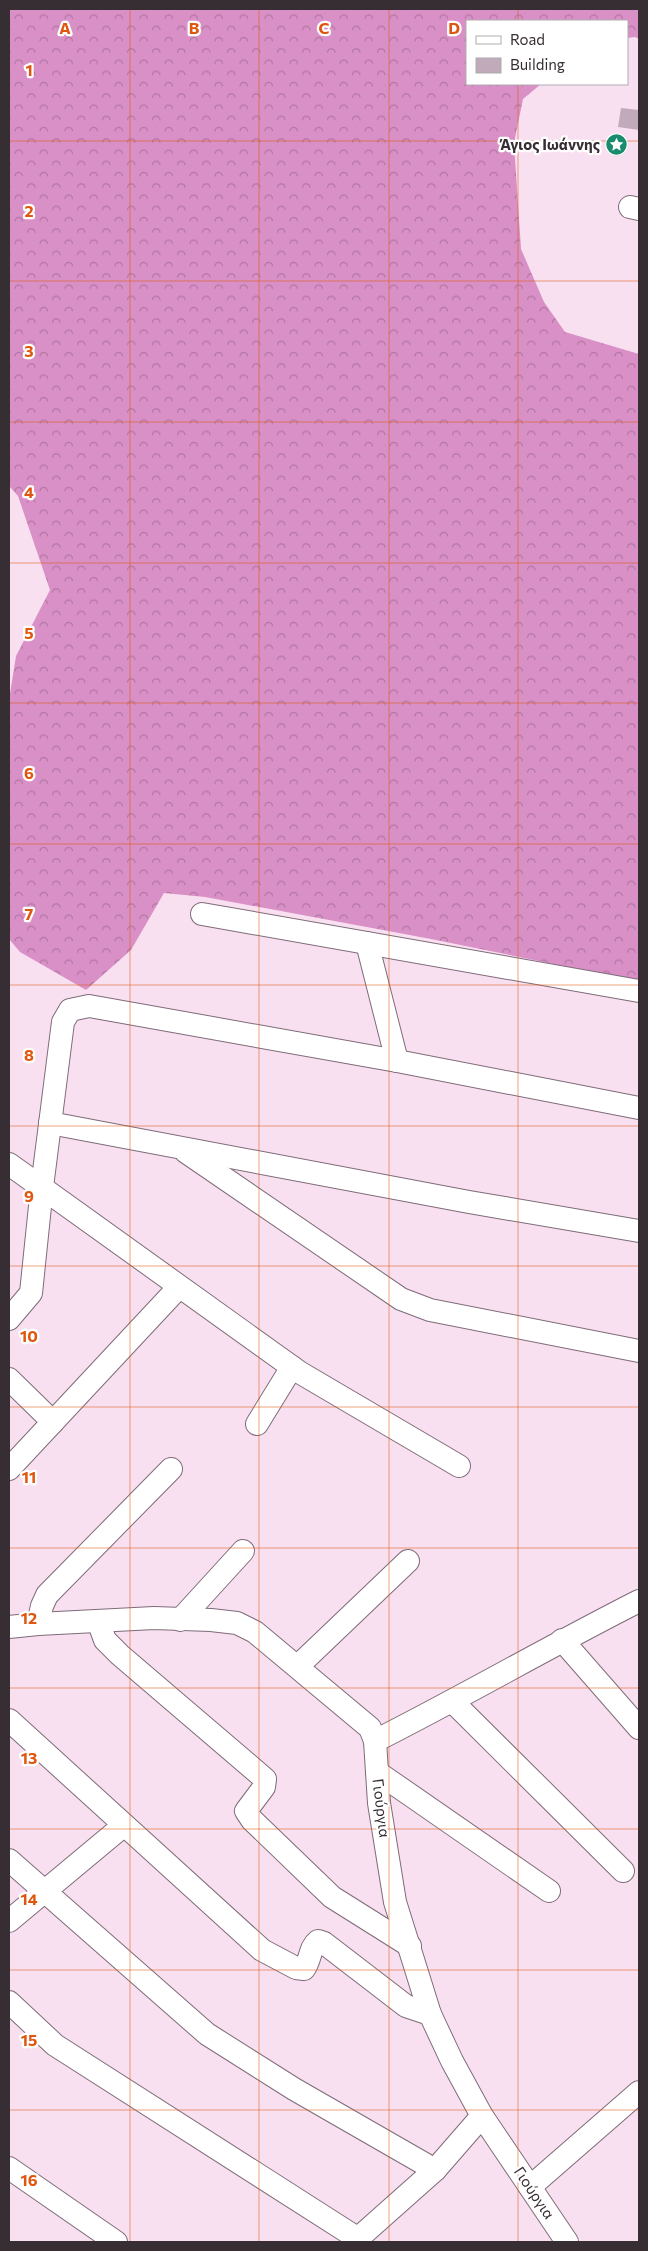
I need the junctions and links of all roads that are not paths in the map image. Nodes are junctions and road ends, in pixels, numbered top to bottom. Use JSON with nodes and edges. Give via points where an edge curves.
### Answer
{"nodes":[{"id":1,"x":202,"y":914,"type":"dead end"},
{"id":2,"x":367,"y":943,"type":"junction"},
{"id":3,"x":639,"y":991,"type":"edge"},
{"id":4,"x":397,"y":1061,"type":"junction"},
{"id":5,"x":639,"y":1108,"type":"edge"},
{"id":6,"x":50,"y":1124,"type":"junction"},
{"id":7,"x":178,"y":1147,"type":"junction"},
{"id":8,"x":9,"y":1164,"type":"edge"},
{"id":9,"x":42,"y":1186,"type":"junction"},
{"id":10,"x":639,"y":1231,"type":"edge"},
{"id":11,"x":179,"y":1287,"type":"junction"},
{"id":12,"x":9,"y":1319,"type":"edge"},
{"id":13,"x":639,"y":1351,"type":"edge"},
{"id":14,"x":292,"y":1367,"type":"junction"},
{"id":15,"x":9,"y":1379,"type":"edge"},
{"id":16,"x":53,"y":1422,"type":"junction"},
{"id":17,"x":257,"y":1424,"type":"dead end"},
{"id":18,"x":459,"y":1466,"type":"dead end"},
{"id":19,"x":172,"y":1469,"type":"dead end"},
{"id":20,"x":9,"y":1470,"type":"edge"},
{"id":21,"x":243,"y":1550,"type":"dead end"},
{"id":22,"x":408,"y":1560,"type":"dead end"},
{"id":23,"x":639,"y":1601,"type":"edge"},
{"id":24,"x":180,"y":1620,"type":"junction"},
{"id":25,"x":98,"y":1622,"type":"junction"},
{"id":26,"x":38,"y":1624,"type":"junction"},
{"id":27,"x":9,"y":1627,"type":"edge"},
{"id":28,"x":562,"y":1640,"type":"junction"},
{"id":29,"x":298,"y":1666,"type":"junction"},
{"id":30,"x":454,"y":1702,"type":"junction"},
{"id":31,"x":9,"y":1720,"type":"edge"},
{"id":32,"x":639,"y":1728,"type":"edge"},
{"id":33,"x":375,"y":1741,"type":"junction"},
{"id":34,"x":377,"y":1772,"type":"junction"},
{"id":35,"x":123,"y":1826,"type":"junction"},
{"id":36,"x":9,"y":1860,"type":"edge"},
{"id":37,"x":623,"y":1871,"type":"dead end"},
{"id":38,"x":548,"y":1891,"type":"dead end"},
{"id":39,"x":44,"y":1893,"type":"junction"},
{"id":40,"x":9,"y":1921,"type":"edge"},
{"id":41,"x":410,"y":1946,"type":"junction"},
{"id":42,"x":9,"y":2002,"type":"edge"},
{"id":43,"x":430,"y":2014,"type":"junction"},
{"id":44,"x":639,"y":2092,"type":"edge"},
{"id":45,"x":482,"y":2116,"type":"junction"},
{"id":46,"x":435,"y":2170,"type":"junction"},
{"id":47,"x":10,"y":2172,"type":"edge"},
{"id":48,"x":530,"y":2186,"type":"junction"},
{"id":49,"x":356,"y":2240,"type":"edge"},
{"id":50,"x":116,"y":2242,"type":"edge"},
{"id":51,"x":567,"y":2242,"type":"edge"}],
"edges":[{"from":1,"to":2,"type":"street"},
{"from":2,"to":3,"type":"street"},
{"from":2,"to":4,"type":"street"},
{"from":4,"to":5,"type":"street"},
{"from":4,"to":6,"type":"street","via":[[89,1006],[70,1010],[63,1022]]},
{"from":6,"to":7,"type":"street"},
{"from":6,"to":9,"type":"street"},
{"from":7,"to":10,"type":"street"},
{"from":7,"to":13,"type":"street","via":[[401,1299],[430,1310]]},
{"from":8,"to":9,"type":"street"},
{"from":9,"to":11,"type":"street"},
{"from":9,"to":12,"type":"street","via":[[31,1293]]},
{"from":11,"to":14,"type":"street"},
{"from":11,"to":16,"type":"street"},
{"from":14,"to":17,"type":"street"},
{"from":14,"to":18,"type":"street"},
{"from":15,"to":16,"type":"street"},
{"from":16,"to":20,"type":"street"},
{"from":19,"to":26,"type":"street","via":[[47,1595]]},
{"from":21,"to":24,"type":"street"},
{"from":22,"to":29,"type":"street"},
{"from":23,"to":28,"type":"street"},
{"from":24,"to":25,"type":"street","name":"Γιούργια","via":[[154,1618]]},
{"from":24,"to":29,"type":"street","name":"Γιούργια","via":[[237,1623],[256,1632]]},
{"from":25,"to":26,"type":"street","name":"Γιούργια"},
{"from":25,"to":41,"type":"street","via":[[106,1640],[120,1655],[265,1779],[264,1787],[246,1811],[252,1820],[332,1896]]},
{"from":26,"to":27,"type":"street","name":"Γιούργια"},
{"from":28,"to":30,"type":"street"},
{"from":28,"to":32,"type":"street"},
{"from":29,"to":33,"type":"street","name":"Γιούργια","via":[[370,1728]]},
{"from":30,"to":33,"type":"street"},
{"from":30,"to":37,"type":"street"},
{"from":31,"to":35,"type":"street"},
{"from":33,"to":34,"type":"street","name":"Γιούργια"},
{"from":34,"to":38,"type":"street"},
{"from":34,"to":41,"type":"street","name":"Γιούργια","via":[[395,1902]]},
{"from":35,"to":39,"type":"street"},
{"from":35,"to":43,"type":"street","via":[[262,1950],[304,1969],[313,1945],[318,1941],[324,1943],[406,2006]]},
{"from":36,"to":39,"type":"street"},
{"from":39,"to":40,"type":"street"},
{"from":39,"to":46,"type":"street","via":[[207,2034],[294,2089]]},
{"from":41,"to":43,"type":"street","name":"Γιούργια"},
{"from":42,"to":49,"type":"street","via":[[55,2045]]},
{"from":43,"to":45,"type":"street","name":"Γιούργια"},
{"from":44,"to":48,"type":"street"},
{"from":45,"to":46,"type":"street"},
{"from":45,"to":48,"type":"street","name":"Γιούργια"},
{"from":46,"to":49,"type":"street"},
{"from":47,"to":50,"type":"street"},
{"from":48,"to":51,"type":"street","name":"Γιούργια"}]}
